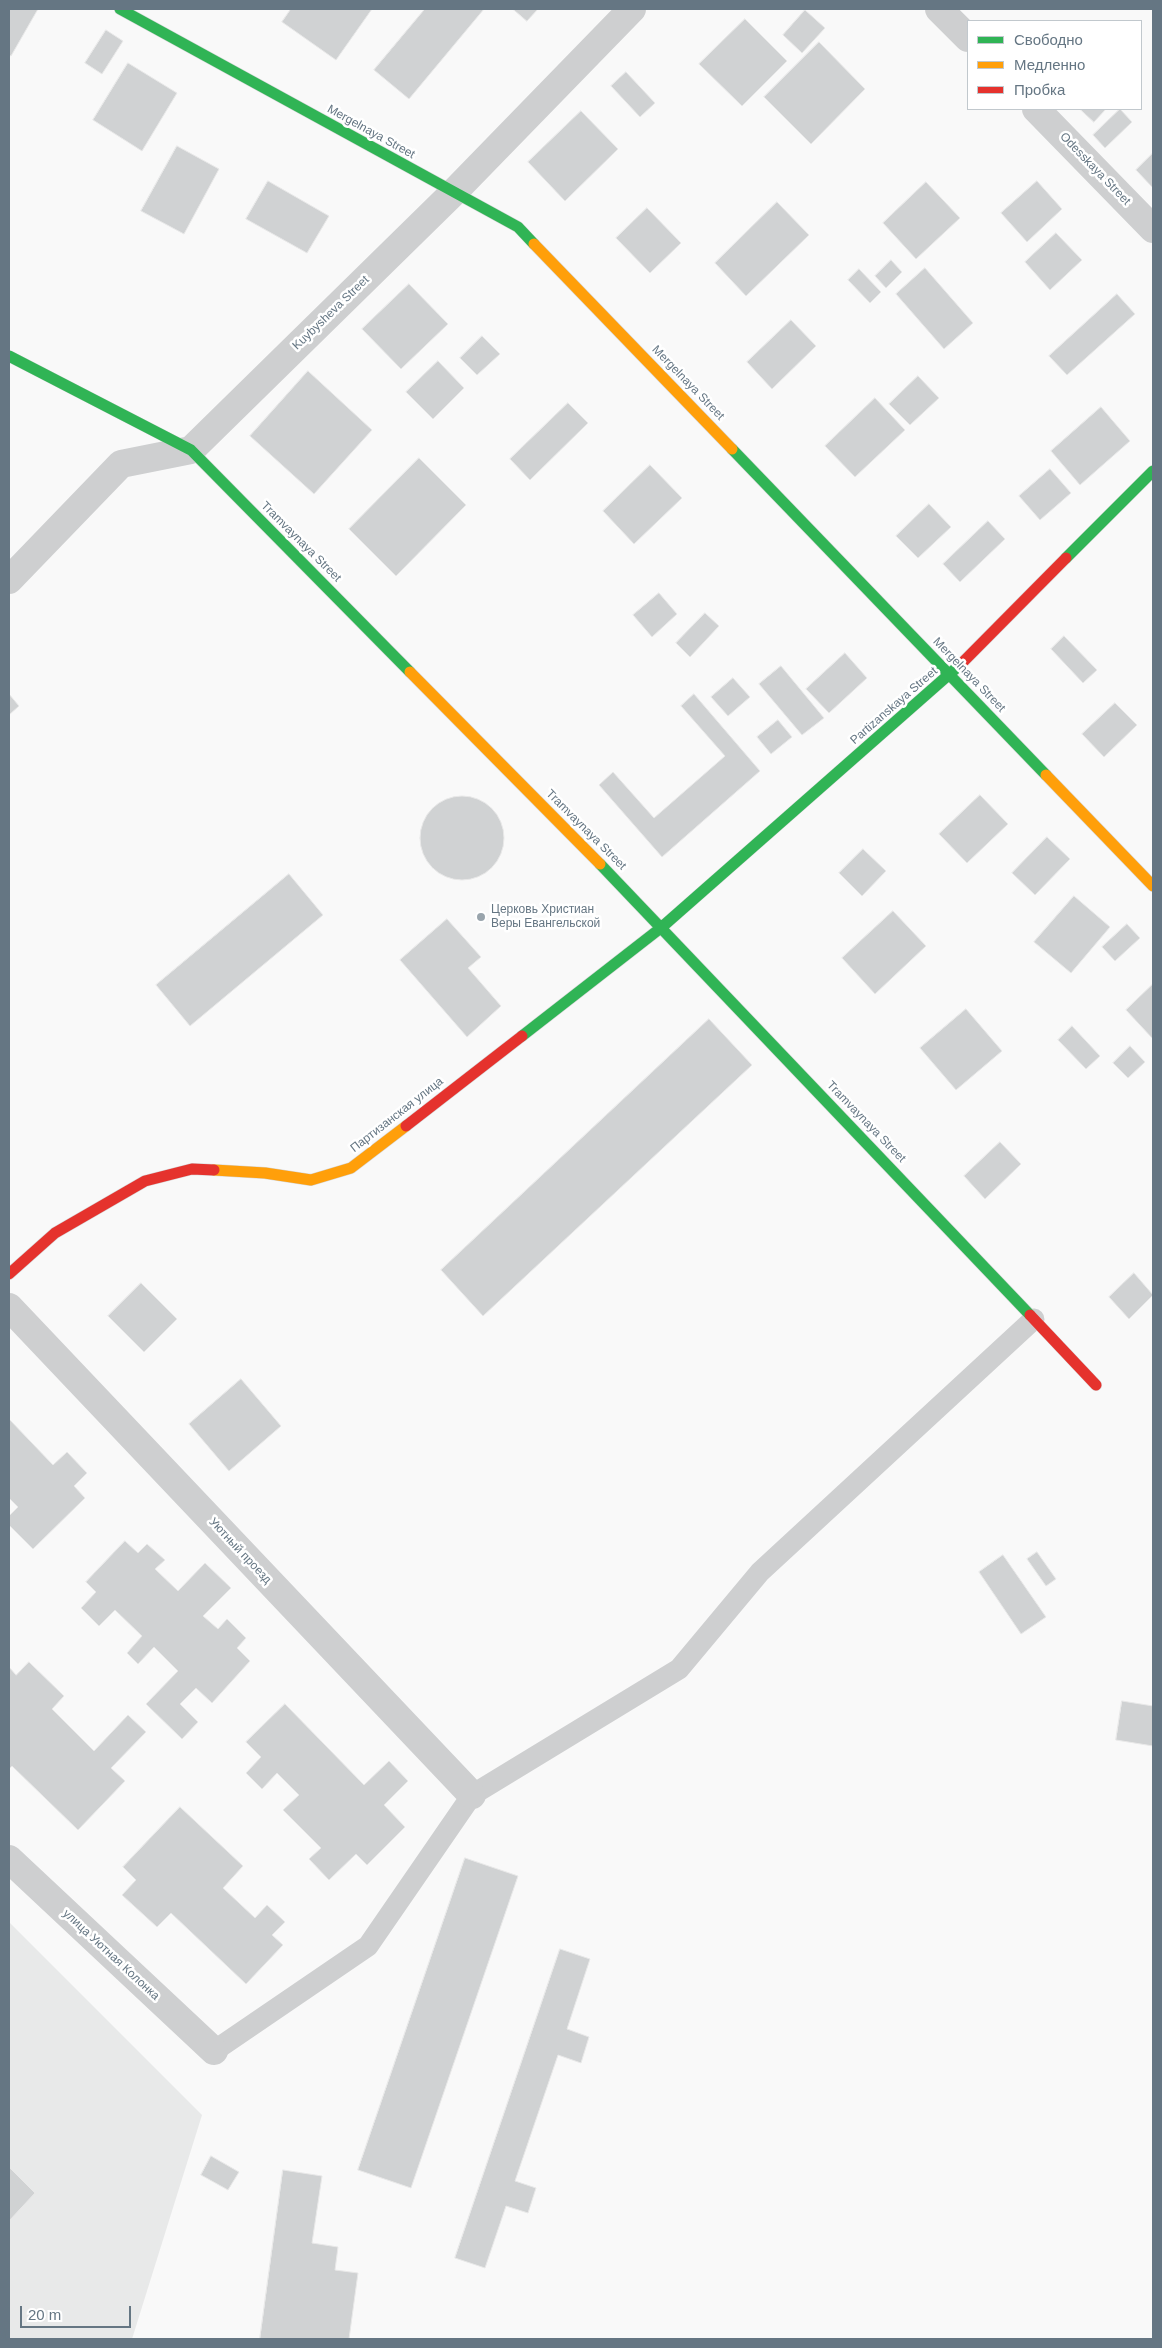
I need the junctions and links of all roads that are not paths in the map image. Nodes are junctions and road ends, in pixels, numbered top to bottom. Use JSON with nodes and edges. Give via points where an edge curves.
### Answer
{"nodes":[{"id":1,"x":120,"y":9,"type":"edge"},
{"id":2,"x":632,"y":9,"type":"edge"},
{"id":3,"x":940,"y":9,"type":"edge"},
{"id":4,"x":967,"y":37,"type":"edge"},
{"id":5,"x":1037,"y":110,"type":"edge"},
{"id":6,"x":453,"y":193,"type":"junction"},
{"id":7,"x":1153,"y":229,"type":"edge"},
{"id":8,"x":9,"y":356,"type":"edge"},
{"id":9,"x":191,"y":450,"type":"junction"},
{"id":10,"x":1153,"y":471,"type":"edge"},
{"id":11,"x":9,"y":580,"type":"edge"},
{"id":12,"x":950,"y":675,"type":"junction"},
{"id":13,"x":1153,"y":886,"type":"edge"},
{"id":14,"x":662,"y":927,"type":"junction"},
{"id":15,"x":9,"y":1274,"type":"edge"},
{"id":16,"x":9,"y":1307,"type":"edge"},
{"id":17,"x":1034,"y":1319,"type":"junction"},
{"id":18,"x":1096,"y":1385,"type":"dead end"},
{"id":19,"x":472,"y":1795,"type":"junction"},
{"id":20,"x":9,"y":1859,"type":"edge"},
{"id":21,"x":214,"y":2051,"type":"joint"}],
"edges":[{"from":1,"to":6,"type":"street","name":"Mergelnaya Street"},
{"from":2,"to":6,"type":"street","name":"Kuybysheva Street"},
{"from":3,"to":4,"type":"street"},
{"from":5,"to":7,"type":"street","name":"Odesskaya Street"},
{"from":6,"to":9,"type":"street","name":"Kuybysheva Street"},
{"from":6,"to":12,"type":"street","name":"Mergelnaya Street","via":[[518,227]]},
{"from":8,"to":9,"type":"street","name":"Tramvaynaya Street"},
{"from":9,"to":11,"type":"street","via":[[121,464]]},
{"from":9,"to":14,"type":"street","name":"Tramvaynaya Street"},
{"from":10,"to":12,"type":"street","name":"Partizanskaya Street"},
{"from":12,"to":13,"type":"street","name":"Mergelnaya Street"},
{"from":12,"to":14,"type":"street","name":"Partizanskaya Street"},
{"from":14,"to":15,"type":"street","name":"Партизанская улица","via":[[350,1168],[311,1180],[266,1173],[192,1169],[145,1181],[55,1233]]},
{"from":14,"to":17,"type":"street","name":"Tramvaynaya Street"},
{"from":16,"to":19,"type":"street","name":"Уютный проезд"},
{"from":17,"to":18,"type":"street","name":"Tramvaynaya Street"},
{"from":17,"to":19,"type":"lane","via":[[760,1572],[679,1669]]},
{"from":19,"to":21,"type":"lane","via":[[368,1946]]},
{"from":20,"to":21,"type":"street","name":"улица Уютная Колонка"}]}
